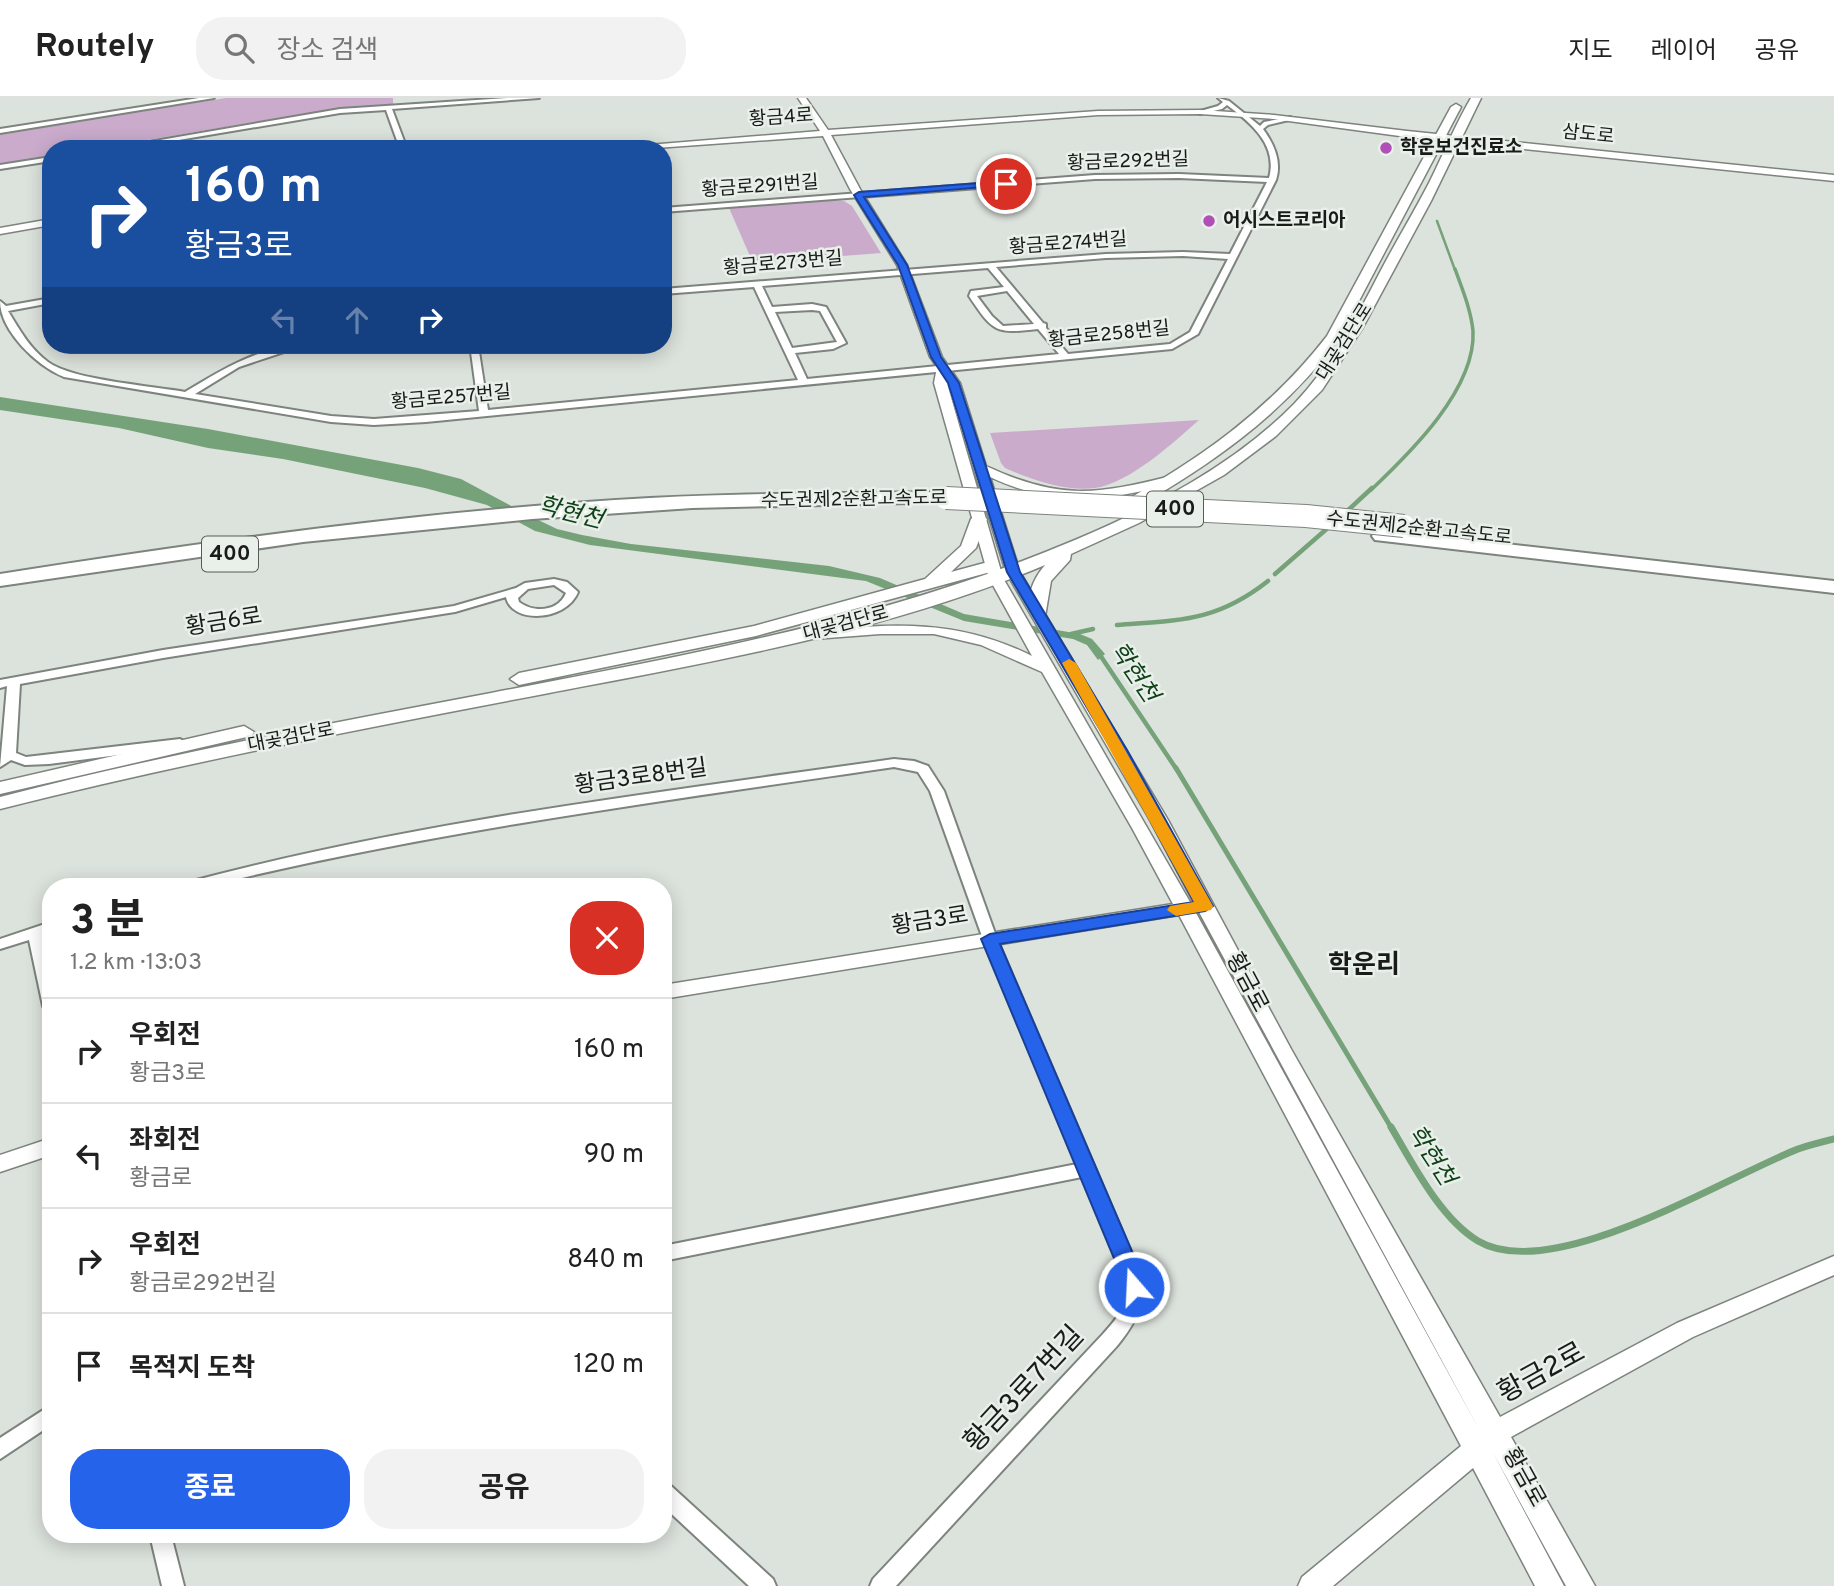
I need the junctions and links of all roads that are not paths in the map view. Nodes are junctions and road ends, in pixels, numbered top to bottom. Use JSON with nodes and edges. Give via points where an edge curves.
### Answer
{"nodes":[{"id":1,"x":211,"y":98,"type":"edge"},
{"id":2,"x":536,"y":98,"type":"edge"},
{"id":3,"x":802,"y":98,"type":"edge"},
{"id":4,"x":1461,"y":98,"type":"edge"},
{"id":5,"x":1476,"y":98,"type":"edge"},
{"id":6,"x":1224,"y":100,"type":"edge"},
{"id":7,"x":388,"y":108,"type":"junction"},
{"id":8,"x":1200,"y":112,"type":"junction"},
{"id":9,"x":1244,"y":114,"type":"junction"},
{"id":10,"x":1290,"y":119,"type":"junction"},
{"id":11,"x":1339,"y":125,"type":"joint"},
{"id":12,"x":1261,"y":128,"type":"junction"},
{"id":13,"x":0,"y":131,"type":"edge"},
{"id":14,"x":825,"y":133,"type":"junction"},
{"id":15,"x":1439,"y":137,"type":"junction"},
{"id":16,"x":1455,"y":139,"type":"junction"},
{"id":17,"x":164,"y":140,"type":"edge"},
{"id":18,"x":400,"y":140,"type":"edge"},
{"id":19,"x":672,"y":144,"type":"edge"},
{"id":20,"x":42,"y":160,"type":"edge"},
{"id":21,"x":0,"y":167,"type":"edge"},
{"id":22,"x":1834,"y":178,"type":"edge"},
{"id":23,"x":1272,"y":180,"type":"junction"},
{"id":24,"x":859,"y":195,"type":"junction"},
{"id":25,"x":672,"y":209,"type":"edge"},
{"id":26,"x":42,"y":224,"type":"edge"},
{"id":27,"x":0,"y":231,"type":"edge"},
{"id":28,"x":1234,"y":257,"type":"junction"},
{"id":29,"x":990,"y":265,"type":"junction"},
{"id":30,"x":905,"y":272,"type":"junction"},
{"id":31,"x":757,"y":284,"type":"junction"},
{"id":32,"x":1007,"y":289,"type":"junction"},
{"id":33,"x":672,"y":291,"type":"edge"},
{"id":34,"x":42,"y":301,"type":"edge"},
{"id":35,"x":1,"y":308,"type":"edge"},
{"id":36,"x":770,"y":310,"type":"junction"},
{"id":37,"x":1043,"y":326,"type":"junction"},
{"id":38,"x":789,"y":351,"type":"junction"},
{"id":39,"x":272,"y":354,"type":"edge"},
{"id":40,"x":475,"y":354,"type":"edge"},
{"id":41,"x":1065,"y":356,"type":"junction"},
{"id":42,"x":942,"y":369,"type":"junction"},
{"id":43,"x":804,"y":382,"type":"junction"},
{"id":44,"x":186,"y":395,"type":"junction"},
{"id":45,"x":484,"y":413,"type":"junction"},
{"id":46,"x":980,"y":468,"type":"junction"},
{"id":47,"x":1178,"y":478,"type":"junction"},
{"id":48,"x":945,"y":504,"type":"junction"},
{"id":49,"x":979,"y":519,"type":"junction"},
{"id":50,"x":458,"y":525,"type":"junction"},
{"id":51,"x":1404,"y":526,"type":"joint"},
{"id":52,"x":1077,"y":546,"type":"junction"},
{"id":53,"x":1011,"y":566,"type":"junction"},
{"id":54,"x":994,"y":572,"type":"junction"},
{"id":55,"x":1834,"y":576,"type":"edge"},
{"id":56,"x":0,"y":580,"type":"edge"},
{"id":57,"x":931,"y":582,"type":"junction"},
{"id":58,"x":1834,"y":587,"type":"edge"},
{"id":59,"x":0,"y":590,"type":"edge"},
{"id":60,"x":516,"y":591,"type":"junction"},
{"id":61,"x":1036,"y":604,"type":"junction"},
{"id":62,"x":455,"y":609,"type":"junction"},
{"id":63,"x":522,"y":610,"type":"junction"},
{"id":64,"x":807,"y":636,"type":"junction"},
{"id":65,"x":1058,"y":665,"type":"junction"},
{"id":66,"x":14,"y":681,"type":"junction"},
{"id":67,"x":0,"y":684,"type":"edge"},
{"id":68,"x":201,"y":741,"type":"junction"},
{"id":69,"x":4,"y":759,"type":"edge"},
{"id":70,"x":0,"y":788,"type":"edge"},
{"id":71,"x":0,"y":803,"type":"edge"},
{"id":72,"x":223,"y":878,"type":"edge"},
{"id":73,"x":1205,"y":906,"type":"junction"},
{"id":74,"x":1184,"y":909,"type":"junction"},
{"id":75,"x":42,"y":930,"type":"edge"},
{"id":76,"x":990,"y":939,"type":"junction"},
{"id":77,"x":0,"y":944,"type":"edge"},
{"id":78,"x":672,"y":991,"type":"edge"},
{"id":79,"x":42,"y":1149,"type":"edge"},
{"id":80,"x":0,"y":1164,"type":"edge"},
{"id":81,"x":1086,"y":1169,"type":"junction"},
{"id":82,"x":672,"y":1252,"type":"edge"},
{"id":83,"x":1834,"y":1265,"type":"edge"},
{"id":84,"x":42,"y":1421,"type":"edge"},
{"id":85,"x":1497,"y":1432,"type":"junction"},
{"id":86,"x":1477,"y":1449,"type":"junction"},
{"id":87,"x":0,"y":1450,"type":"edge"},
{"id":88,"x":672,"y":1500,"type":"edge"},
{"id":89,"x":163,"y":1543,"type":"edge"},
{"id":90,"x":173,"y":1586,"type":"edge"},
{"id":91,"x":765,"y":1586,"type":"edge"},
{"id":92,"x":881,"y":1586,"type":"edge"},
{"id":93,"x":1312,"y":1586,"type":"edge"},
{"id":94,"x":1550,"y":1586,"type":"edge"},
{"id":95,"x":1581,"y":1586,"type":"edge"}],
"edges":[{"from":1,"to":13,"type":"street"},
{"from":2,"to":7,"type":"street"},
{"from":3,"to":14,"type":"street","name":"황금로"},
{"from":4,"to":15,"type":"main road","name":"대곶검단로"},
{"from":5,"to":16,"type":"main road","name":"대곶검단로"},
{"from":6,"to":8,"type":"street","via":[[1220,108]]},
{"from":6,"to":9,"type":"street","name":"황금로258번길"},
{"from":7,"to":17,"type":"street","via":[[325,113]]},
{"from":7,"to":18,"type":"street"},
{"from":8,"to":9,"type":"street","name":"황금4로"},
{"from":8,"to":14,"type":"street","name":"황금4로","via":[[1107,112]]},
{"from":9,"to":10,"type":"street","name":"황금4로"},
{"from":9,"to":12,"type":"street","name":"황금로258번길"},
{"from":10,"to":11,"type":"street","name":"황금4로"},
{"from":10,"to":12,"type":"street"},
{"from":11,"to":15,"type":"street","name":"삼도로"},
{"from":12,"to":23,"type":"street","name":"황금로258번길","via":[[1271,148]]},
{"from":14,"to":19,"type":"street","name":"황금4로"},
{"from":14,"to":24,"type":"street","name":"황금로"},
{"from":15,"to":16,"type":"street","name":"삼도로"},
{"from":15,"to":47,"type":"main road","name":"대곶검단로","via":[[1312,368],[1226,446]]},
{"from":16,"to":22,"type":"street","name":"삼도로"},
{"from":16,"to":52,"type":"main road","name":"대곶검단로","via":[[1357,327],[1316,389],[1209,479]]},
{"from":20,"to":21,"type":"street"},
{"from":23,"to":24,"type":"street","name":"황금로292번길","via":[[1118,176]]},
{"from":23,"to":28,"type":"street","name":"황금로258번길"},
{"from":24,"to":25,"type":"street","name":"황금로291번길"},
{"from":24,"to":30,"type":"street","name":"황금로"},
{"from":26,"to":27,"type":"street"},
{"from":28,"to":29,"type":"street","name":"황금로274번길","via":[[1133,255]]},
{"from":28,"to":41,"type":"street","name":"황금로258번길","via":[[1188,340],[1161,348]]},
{"from":29,"to":30,"type":"street","name":"황금로274번길"},
{"from":29,"to":32,"type":"street"},
{"from":30,"to":31,"type":"street","name":"황금로273번길"},
{"from":30,"to":42,"type":"street","name":"황금로"},
{"from":31,"to":33,"type":"street","name":"황금로273번길"},
{"from":31,"to":36,"type":"street"},
{"from":32,"to":37,"type":"street"},
{"from":32,"to":37,"type":"street","via":[[974,293],[992,325],[1005,330]]},
{"from":34,"to":35,"type":"street"},
{"from":35,"to":44,"type":"street","name":"황금로257번길","via":[[27,348],[49,368],[81,379]]},
{"from":36,"to":38,"type":"street"},
{"from":36,"to":38,"type":"street","via":[[824,309],[842,343]]},
{"from":37,"to":41,"type":"street"},
{"from":38,"to":43,"type":"street"},
{"from":39,"to":44,"type":"street","via":[[236,365]]},
{"from":40,"to":45,"type":"street"},
{"from":41,"to":42,"type":"street","name":"황금로258번길"},
{"from":42,"to":43,"type":"street","name":"황금로257번길"},
{"from":42,"to":46,"type":"street","name":"황금로","via":[[954,383]]},
{"from":42,"to":49,"type":"street","name":"황금로","via":[[940,383]]},
{"from":43,"to":45,"type":"street","name":"황금로257번길"},
{"from":44,"to":45,"type":"street","name":"황금로257번길","via":[[361,422]]},
{"from":46,"to":47,"type":"street","via":[[1020,487],[1077,497],[1128,492]]},
{"from":46,"to":53,"type":"street","name":"황금로"},
{"from":47,"to":53,"type":"main road","name":"대곶검단로"},
{"from":48,"to":50,"type":"highway","name":"수도권제2순환고속도로","number":"400"},
{"from":48,"to":50,"type":"highway","name":"수도권제2순환고속도로","number":"400","via":[[804,499],[610,507]]},
{"from":48,"to":51,"type":"highway","name":"수도권제2순환고속도로","number":"400","bridge":true,"via":[[1306,516]]},
{"from":48,"to":58,"type":"highway","name":"수도권제2순환고속도로","number":"400","via":[[1273,525]]},
{"from":49,"to":54,"type":"street","name":"황금로"},
{"from":49,"to":57,"type":"main road","via":[[968,548]]},
{"from":50,"to":56,"type":"highway","name":"수도권제2순환고속도로","number":"400","via":[[173,553]]},
{"from":50,"to":59,"type":"highway","name":"수도권제2순환고속도로","number":"400"},
{"from":51,"to":55,"type":"highway","name":"수도권제2순환고속도로","number":"400"},
{"from":52,"to":53,"type":"main road","name":"대곶검단로"},
{"from":52,"to":61,"type":"main road","via":[[1046,573]]},
{"from":53,"to":54,"type":"main road","name":"대곶검단로"},
{"from":53,"to":61,"type":"street","name":"황금로"},
{"from":54,"to":57,"type":"main road","name":"대곶검단로"},
{"from":54,"to":64,"type":"main road","name":"대곶검단로","via":[[960,591]]},
{"from":54,"to":65,"type":"street","name":"황금로","via":[[1036,649]]},
{"from":57,"to":68,"type":"main road","name":"대곶검단로","via":[[685,646]]},
{"from":60,"to":62,"type":"street"},
{"from":60,"to":63,"type":"street","via":[[513,603]]},
{"from":60,"to":63,"type":"street","via":[[544,582],[563,584],[572,593],[568,603],[551,611]]},
{"from":61,"to":65,"type":"street","name":"황금로"},
{"from":62,"to":63,"type":"street"},
{"from":62,"to":66,"type":"street","name":"황금6로"},
{"from":64,"to":65,"type":"street","via":[[912,627],[953,631]]},
{"from":64,"to":71,"type":"main road","name":"대곶검단로","via":[[276,740]]},
{"from":65,"to":73,"type":"street","name":"황금로"},
{"from":65,"to":74,"type":"street","name":"황금로","via":[[1101,757]]},
{"from":66,"to":67,"type":"street","name":"황금6로"},
{"from":66,"to":69,"type":"street"},
{"from":68,"to":69,"type":"street","via":[[49,760]]},
{"from":68,"to":70,"type":"main road","name":"대곶검단로"},
{"from":72,"to":76,"type":"street","name":"황금3로8번길","via":[[424,833],[903,763],[923,769],[934,783]]},
{"from":73,"to":74,"type":"street","name":"황금3로"},
{"from":73,"to":85,"type":"street","name":"황금로"},
{"from":74,"to":76,"type":"street","name":"황금3로"},
{"from":74,"to":86,"type":"street","name":"황금로"},
{"from":75,"to":77,"type":"street"},
{"from":76,"to":78,"type":"street","name":"황금3로"},
{"from":76,"to":81,"type":"street","name":"황금3로7번길"},
{"from":79,"to":80,"type":"street"},
{"from":81,"to":82,"type":"street"},
{"from":81,"to":92,"type":"street","name":"황금3로7번길","via":[[1127,1263],[1134,1304],[1126,1320]]},
{"from":83,"to":85,"type":"street","name":"황금2로","via":[[1685,1329]]},
{"from":84,"to":87,"type":"street"},
{"from":85,"to":86,"type":"street","name":"황금2로"},
{"from":85,"to":95,"type":"street","name":"황금로"},
{"from":86,"to":93,"type":"street","name":"황금2로"},
{"from":86,"to":94,"type":"street","name":"황금로"},
{"from":88,"to":91,"type":"street"},
{"from":89,"to":90,"type":"street"}]}
